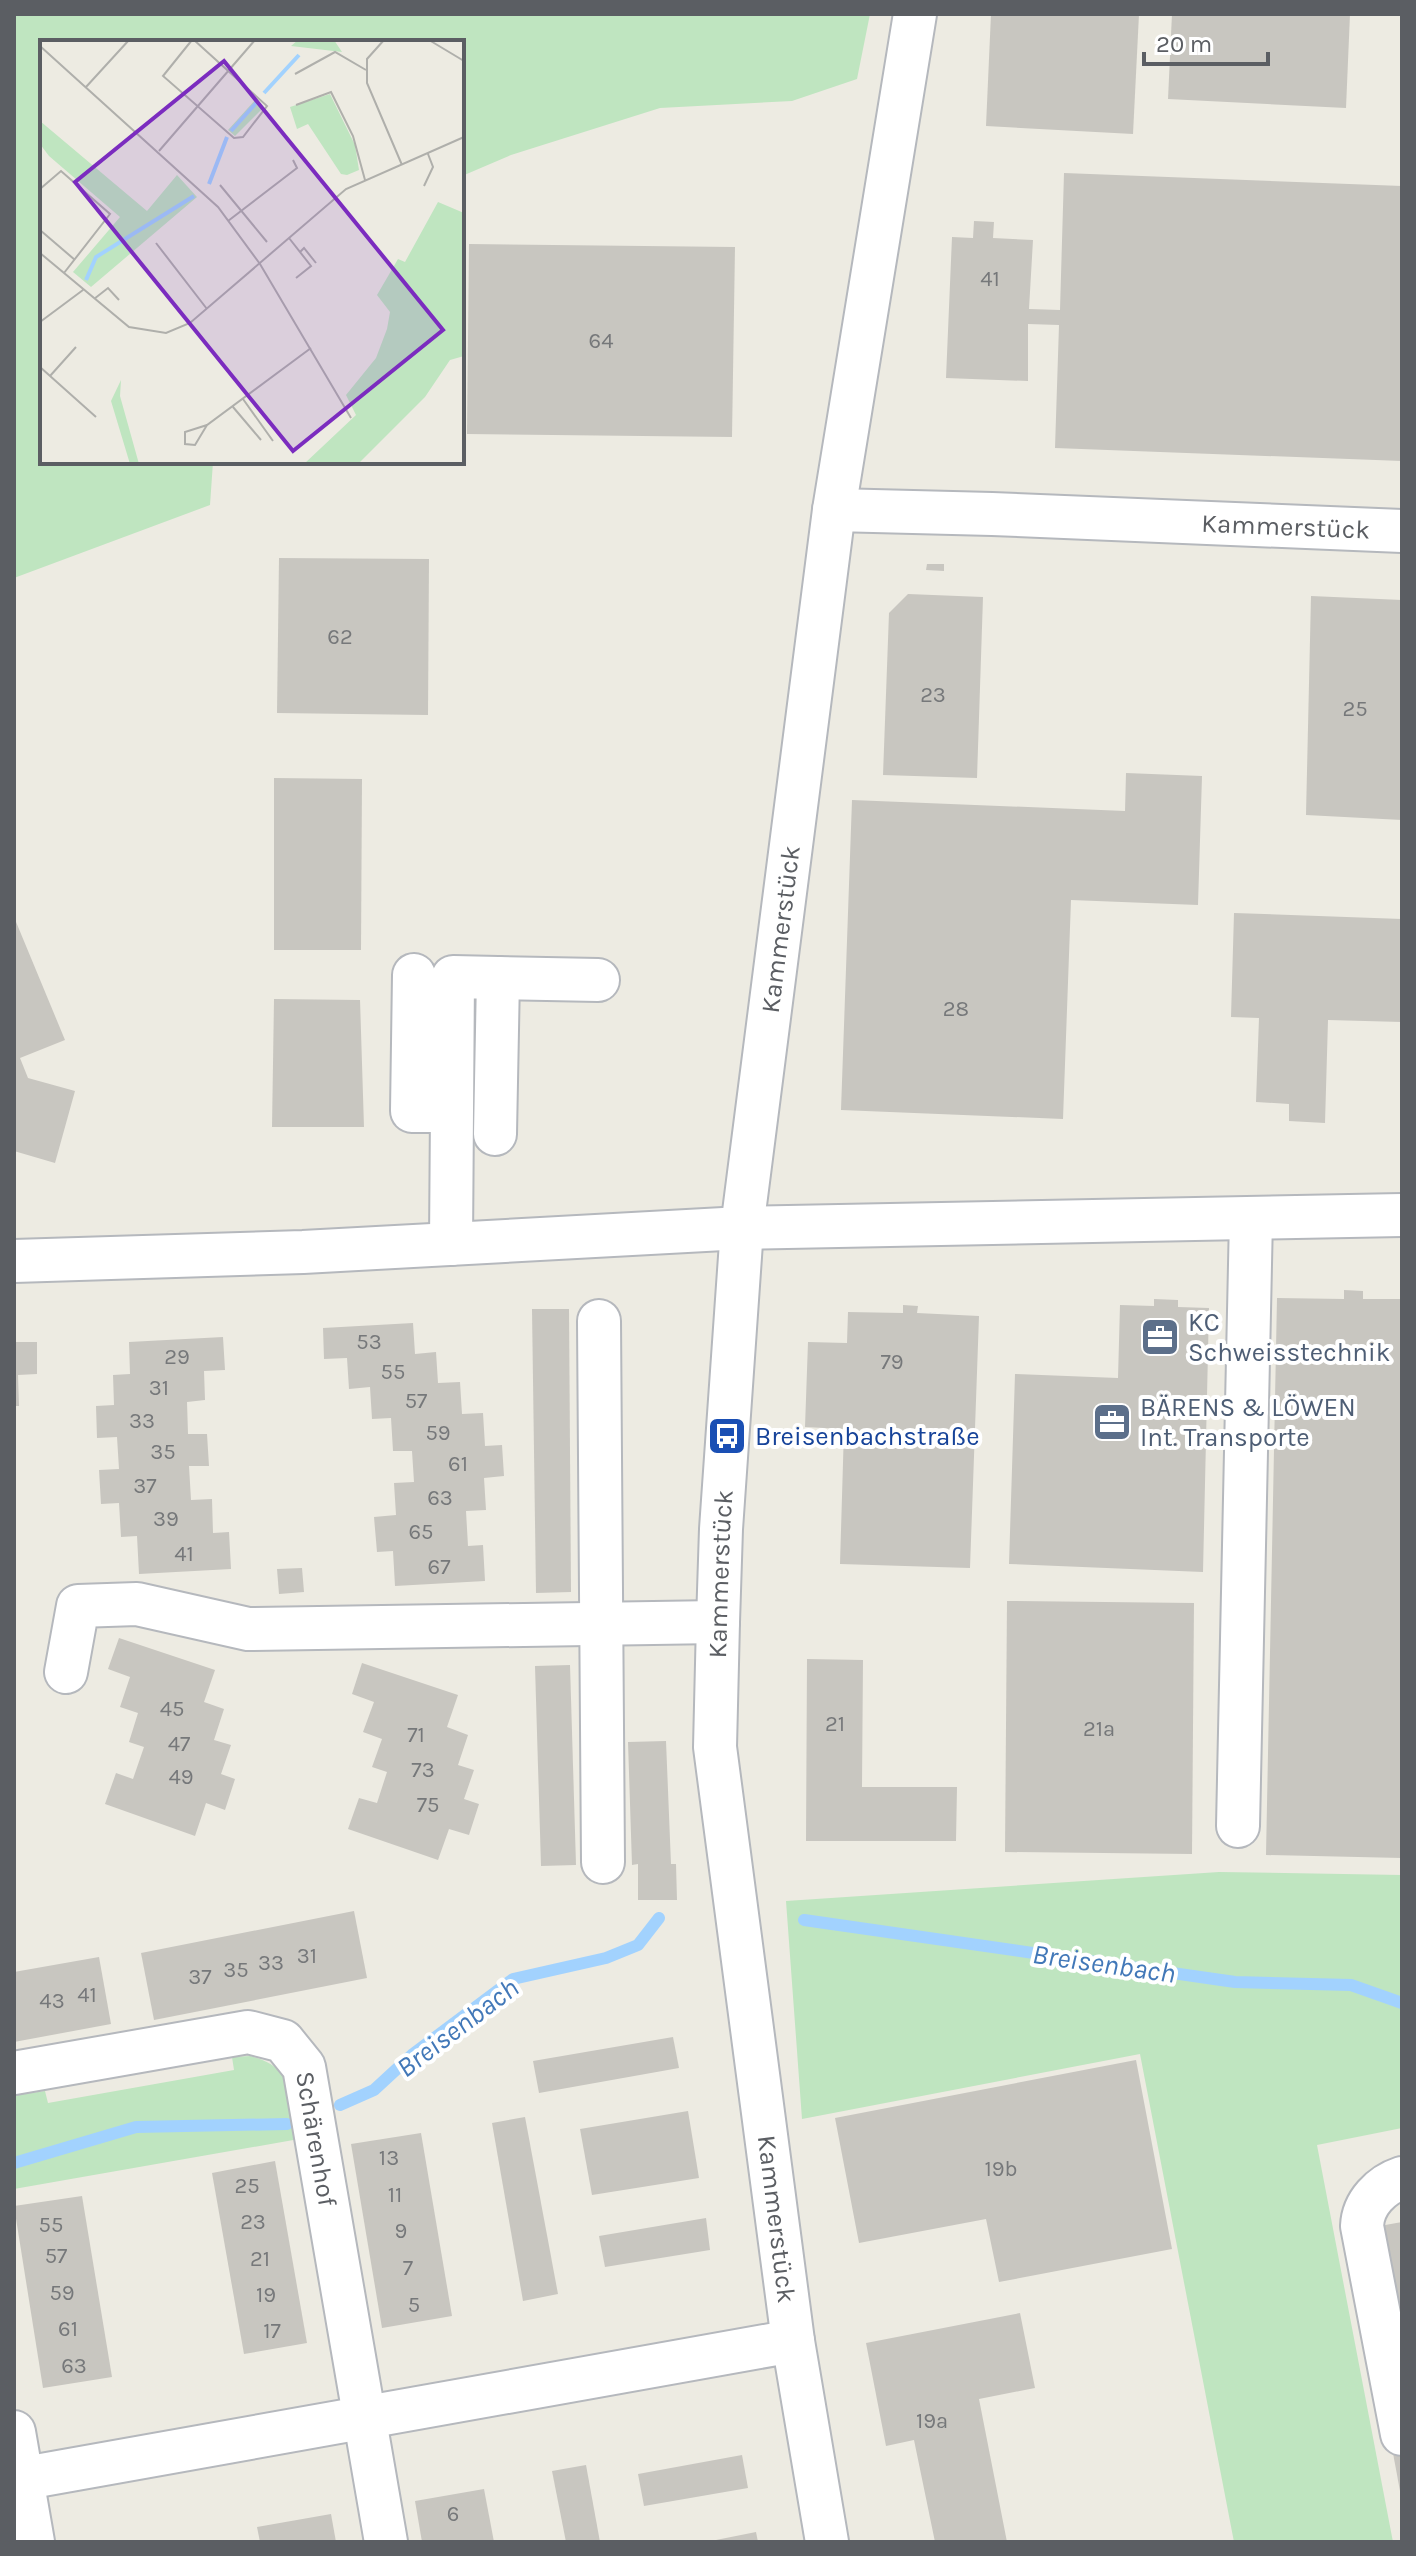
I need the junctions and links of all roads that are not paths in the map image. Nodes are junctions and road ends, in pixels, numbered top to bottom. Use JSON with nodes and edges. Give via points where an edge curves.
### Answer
{"nodes":[{"id":1,"x":915,"y":14,"type":"edge"},
{"id":2,"x":834,"y":510,"type":"junction"},
{"id":3,"x":1402,"y":531,"type":"edge"},
{"id":4,"x":414,"y":975,"type":"dead end"},
{"id":5,"x":498,"y":978,"type":"junction"},
{"id":6,"x":598,"y":980,"type":"dead end"},
{"id":7,"x":451,"y":1111,"type":"junction"},
{"id":8,"x":495,"y":1134,"type":"dead end"},
{"id":9,"x":1402,"y":1215,"type":"edge"},
{"id":10,"x":1251,"y":1218,"type":"junction"},
{"id":11,"x":742,"y":1228,"type":"junction"},
{"id":12,"x":451,"y":1244,"type":"junction"},
{"id":13,"x":14,"y":1261,"type":"edge"},
{"id":14,"x":599,"y":1321,"type":"dead end"},
{"id":15,"x":718,"y":1622,"type":"junction"},
{"id":16,"x":601,"y":1623,"type":"junction"},
{"id":17,"x":66,"y":1672,"type":"dead end"},
{"id":18,"x":1238,"y":1826,"type":"dead end"},
{"id":19,"x":603,"y":1862,"type":"dead end"},
{"id":20,"x":14,"y":2073,"type":"edge"},
{"id":21,"x":1402,"y":2178,"type":"edge"},
{"id":22,"x":793,"y":2341,"type":"junction"},
{"id":23,"x":364,"y":2418,"type":"junction"},
{"id":24,"x":14,"y":2432,"type":"edge"},
{"id":25,"x":1402,"y":2434,"type":"edge"},
{"id":26,"x":18,"y":2480,"type":"edge"},
{"id":27,"x":33,"y":2542,"type":"edge"},
{"id":28,"x":386,"y":2542,"type":"edge"},
{"id":29,"x":827,"y":2542,"type":"edge"}],
"edges":[{"from":1,"to":2,"type":"street","name":"Kammerstück"},
{"from":2,"to":3,"type":"street","name":"Kammerstück"},
{"from":2,"to":11,"type":"street","name":"Kammerstück"},
{"from":4,"to":7,"type":"street","via":[[412,1111]]},
{"from":5,"to":6,"type":"street"},
{"from":5,"to":7,"type":"street","via":[[453,977]]},
{"from":5,"to":8,"type":"street"},
{"from":7,"to":12,"type":"street"},
{"from":9,"to":10,"type":"street"},
{"from":10,"to":11,"type":"street"},
{"from":10,"to":18,"type":"street"},
{"from":11,"to":12,"type":"street"},
{"from":11,"to":15,"type":"street","name":"Kammerstück"},
{"from":12,"to":13,"type":"street"},
{"from":14,"to":16,"type":"street"},
{"from":15,"to":16,"type":"street"},
{"from":15,"to":22,"type":"street","name":"Kammerstück","via":[[715,1747]]},
{"from":16,"to":17,"type":"street","via":[[248,1629],[137,1604],[78,1606]]},
{"from":16,"to":19,"type":"street"},
{"from":20,"to":23,"type":"street","name":"Schärenhof","via":[[248,2032],[283,2041],[304,2067]]},
{"from":21,"to":25,"type":"street","via":[[1377,2193],[1362,2226]]},
{"from":22,"to":23,"type":"street"},
{"from":22,"to":29,"type":"street","name":"Kammerstück"},
{"from":23,"to":26,"type":"street"},
{"from":23,"to":28,"type":"street","name":"Schärenhof"},
{"from":24,"to":26,"type":"street"},
{"from":26,"to":27,"type":"street"}]}
